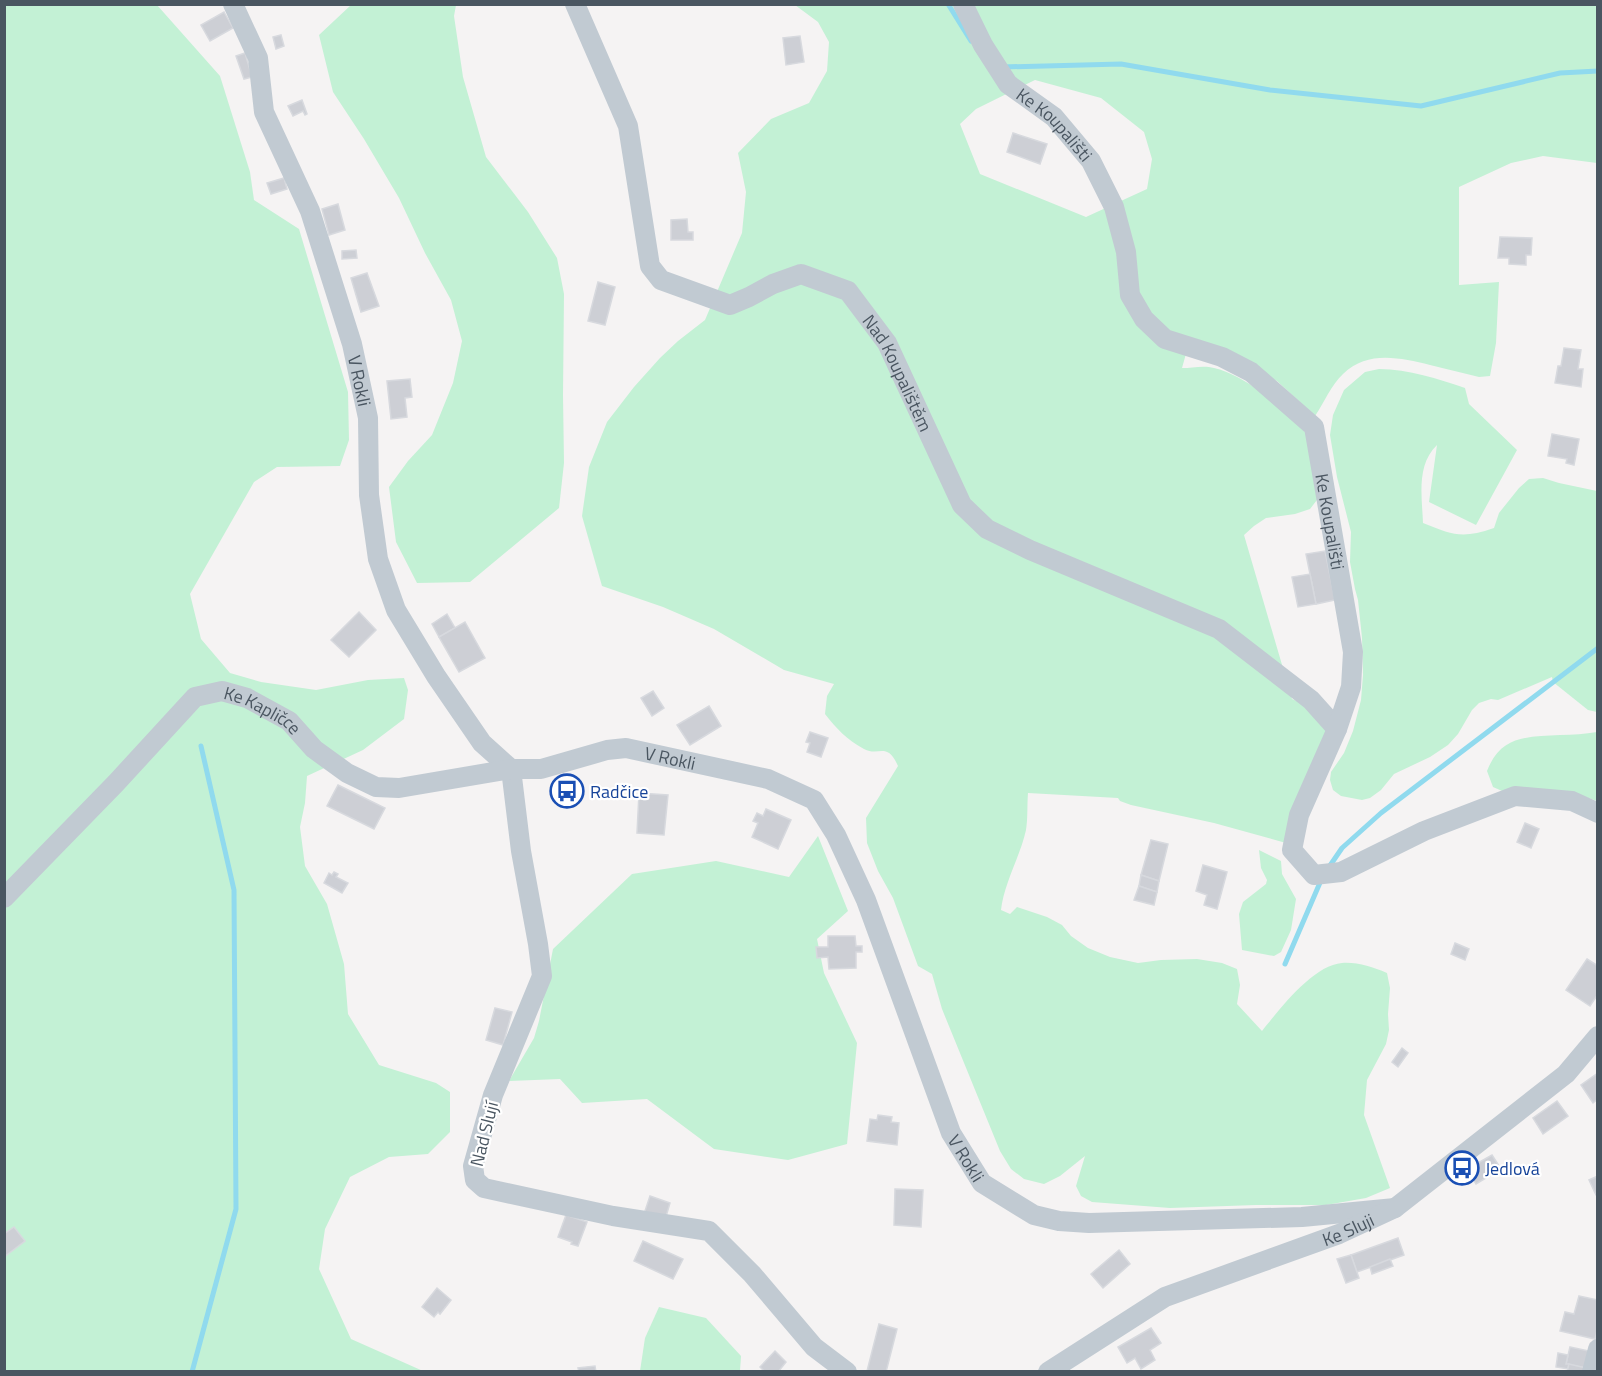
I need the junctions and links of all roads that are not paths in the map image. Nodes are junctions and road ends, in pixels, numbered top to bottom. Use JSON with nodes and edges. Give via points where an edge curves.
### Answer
{"nodes":[{"id":1,"x":233,"y":4,"type":"edge"},
{"id":2,"x":575,"y":4,"type":"edge"},
{"id":3,"x":963,"y":4,"type":"edge"},
{"id":4,"x":1337,"y":729,"type":"junction"},
{"id":5,"x":511,"y":769,"type":"junction"},
{"id":6,"x":1598,"y":813,"type":"edge"},
{"id":7,"x":4,"y":898,"type":"edge"},
{"id":8,"x":1598,"y":1036,"type":"edge"},
{"id":9,"x":1395,"y":1208,"type":"junction"},
{"id":10,"x":1598,"y":1349,"type":"edge"},
{"id":11,"x":1057,"y":1368,"type":"edge"},
{"id":12,"x":847,"y":1371,"type":"edge"},
{"id":13,"x":1592,"y":1371,"type":"edge"}],
"edges":[{"from":1,"to":5,"type":"street","name":"V Rokli","via":[[258,58],[264,112],[310,211],[352,344],[368,418],[369,495],[378,560],[396,610],[482,743]]},
{"from":2,"to":4,"type":"street","name":"Nad Koupalištěm","via":[[628,126],[650,266],[661,280],[730,305],[801,274],[848,291],[887,343],[962,505],[987,529],[1219,629],[1311,700]]},
{"from":3,"to":4,"type":"street","name":"Ke Koupališti","via":[[1008,84],[1054,117],[1091,161],[1114,207],[1126,252],[1130,295],[1144,319],[1165,339],[1222,357],[1251,372],[1314,427],[1353,652],[1351,687]]},
{"from":4,"to":6,"type":"street","name":"Ke Koupališti","via":[[1299,815],[1292,850],[1314,875],[1341,872],[1424,831],[1515,796],[1572,801]]},
{"from":5,"to":7,"type":"street","name":"Ke Kapličce","via":[[399,788],[376,787],[347,773],[314,749],[289,721],[247,699],[222,692],[195,697]]},
{"from":5,"to":9,"type":"street","name":"V Rokli","via":[[541,769],[626,748],[768,779],[814,801],[836,835],[866,900],[951,1133],[982,1184],[1034,1215],[1089,1223],[1302,1217]]},
{"from":5,"to":12,"type":"street","name":"Nad Slují","via":[[542,976],[493,1095],[473,1166],[475,1180],[492,1190],[613,1216],[709,1231],[752,1274],[814,1347]]},
{"from":8,"to":9,"type":"street","name":"Ke Sluji","via":[[1566,1074]]},
{"from":9,"to":11,"type":"street","name":"Ke Sluji","via":[[1339,1234],[1165,1297]]},
{"from":10,"to":13,"type":"street"}]}
